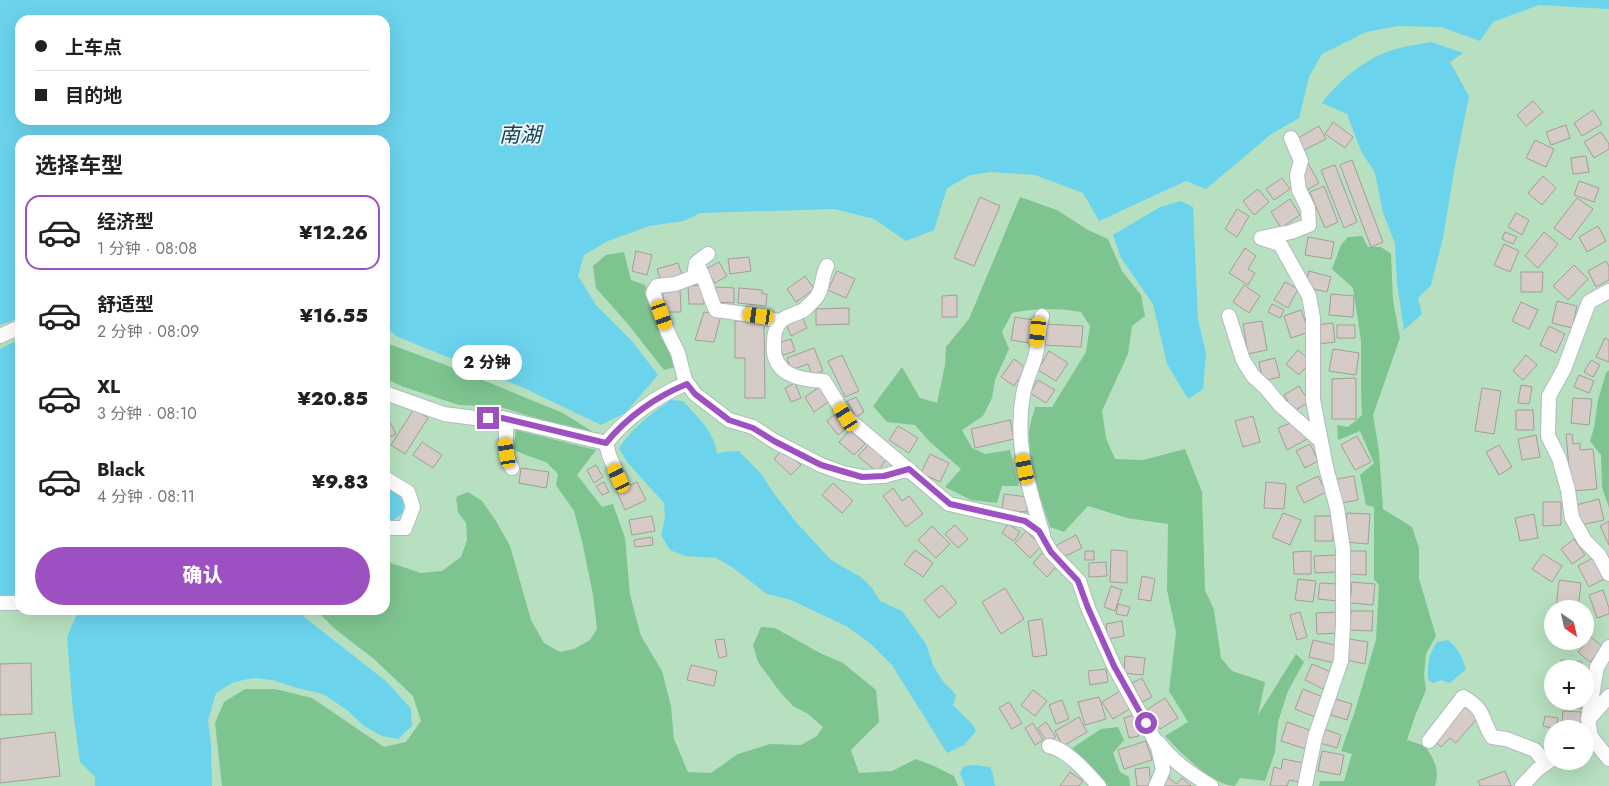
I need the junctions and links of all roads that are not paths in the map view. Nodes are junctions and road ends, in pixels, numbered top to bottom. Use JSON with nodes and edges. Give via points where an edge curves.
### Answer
{"nodes":[{"id":1,"x":1291,"y":138,"type":"dead end"},
{"id":2,"x":708,"y":254,"type":"dead end"},
{"id":3,"x":696,"y":263,"type":"junction"},
{"id":4,"x":827,"y":266,"type":"dead end"},
{"id":5,"x":1609,"y":292,"type":"edge"},
{"id":6,"x":1042,"y":316,"type":"dead end"},
{"id":7,"x":1229,"y":316,"type":"dead end"},
{"id":8,"x":780,"y":322,"type":"junction"},
{"id":9,"x":15,"y":329,"type":"edge"},
{"id":10,"x":0,"y":336,"type":"edge"},
{"id":11,"x":687,"y":384,"type":"junction"},
{"id":12,"x":390,"y":395,"type":"edge"},
{"id":13,"x":507,"y":419,"type":"junction"},
{"id":14,"x":1321,"y":441,"type":"junction"},
{"id":15,"x":606,"y":443,"type":"junction"},
{"id":16,"x":512,"y":468,"type":"dead end"},
{"id":17,"x":909,"y":469,"type":"junction"},
{"id":18,"x":619,"y":478,"type":"dead end"},
{"id":19,"x":390,"y":481,"type":"edge"},
{"id":20,"x":390,"y":528,"type":"edge"},
{"id":21,"x":1046,"y":543,"type":"junction"},
{"id":22,"x":1609,"y":574,"type":"edge"},
{"id":23,"x":0,"y":603,"type":"edge"},
{"id":24,"x":15,"y":603,"type":"edge"},
{"id":25,"x":1609,"y":647,"type":"edge"},
{"id":26,"x":1609,"y":696,"type":"edge"},
{"id":27,"x":1586,"y":720,"type":"edge"},
{"id":28,"x":1588,"y":720,"type":"edge"},
{"id":29,"x":1154,"y":737,"type":"junction"},
{"id":30,"x":1429,"y":741,"type":"dead end"},
{"id":31,"x":1594,"y":741,"type":"edge"},
{"id":32,"x":1050,"y":746,"type":"dead end"},
{"id":33,"x":1544,"y":757,"type":"edge"},
{"id":34,"x":1609,"y":759,"type":"edge"},
{"id":35,"x":1544,"y":765,"type":"edge"},
{"id":36,"x":1098,"y":786,"type":"edge"},
{"id":37,"x":1156,"y":786,"type":"edge"},
{"id":38,"x":1211,"y":786,"type":"edge"},
{"id":39,"x":1305,"y":786,"type":"edge"},
{"id":40,"x":1522,"y":786,"type":"edge"}],
"edges":[{"from":1,"to":14,"type":"street","via":[[1301,161],[1297,175],[1299,190],[1308,208],[1309,225],[1261,238],[1280,244],[1309,296],[1313,318],[1314,400]]},
{"from":2,"to":3,"type":"street"},
{"from":3,"to":8,"type":"street","via":[[704,274],[716,310]]},
{"from":3,"to":11,"type":"street","via":[[694,277],[657,286],[654,293]]},
{"from":4,"to":8,"type":"street","via":[[822,275],[822,288],[815,298],[804,309]]},
{"from":5,"to":22,"type":"street","via":[[1589,302],[1564,369],[1549,396],[1548,428],[1548,436],[1564,474],[1572,518]]},
{"from":6,"to":21,"type":"street","via":[[1035,357],[1022,395],[1020,429],[1028,484]]},
{"from":7,"to":14,"type":"street","via":[[1243,360],[1253,376]]},
{"from":8,"to":17,"type":"street","via":[[774,346],[775,360],[780,368],[793,376],[824,382],[846,417]]},
{"from":9,"to":10,"type":"street"},
{"from":11,"to":15,"type":"street","via":[[670,391],[618,428]]},
{"from":11,"to":17,"type":"street","via":[[729,420],[753,428],[821,465],[862,477],[884,476]]},
{"from":12,"to":13,"type":"street","via":[[444,414]]},
{"from":13,"to":15,"type":"street"},
{"from":13,"to":16,"type":"street","via":[[506,443]]},
{"from":14,"to":39,"type":"street","via":[[1343,549],[1341,661],[1315,736]]},
{"from":15,"to":18,"type":"street"},
{"from":17,"to":21,"type":"street","via":[[950,504],[1025,521],[1039,531]]},
{"from":19,"to":20,"type":"street","via":[[408,492],[413,507],[405,528]]},
{"from":21,"to":29,"type":"street","via":[[1078,581],[1114,666]]},
{"from":23,"to":24,"type":"street"},
{"from":25,"to":27,"type":"street","via":[[1597,667]]},
{"from":26,"to":28,"type":"street"},
{"from":29,"to":37,"type":"street","via":[[1163,770]]},
{"from":29,"to":38,"type":"street","via":[[1168,755]]},
{"from":30,"to":33,"type":"street","via":[[1463,697],[1482,711],[1492,737],[1535,750]]},
{"from":31,"to":34,"type":"street"},
{"from":32,"to":36,"type":"street","via":[[1084,768]]},
{"from":35,"to":40,"type":"street"}]}
